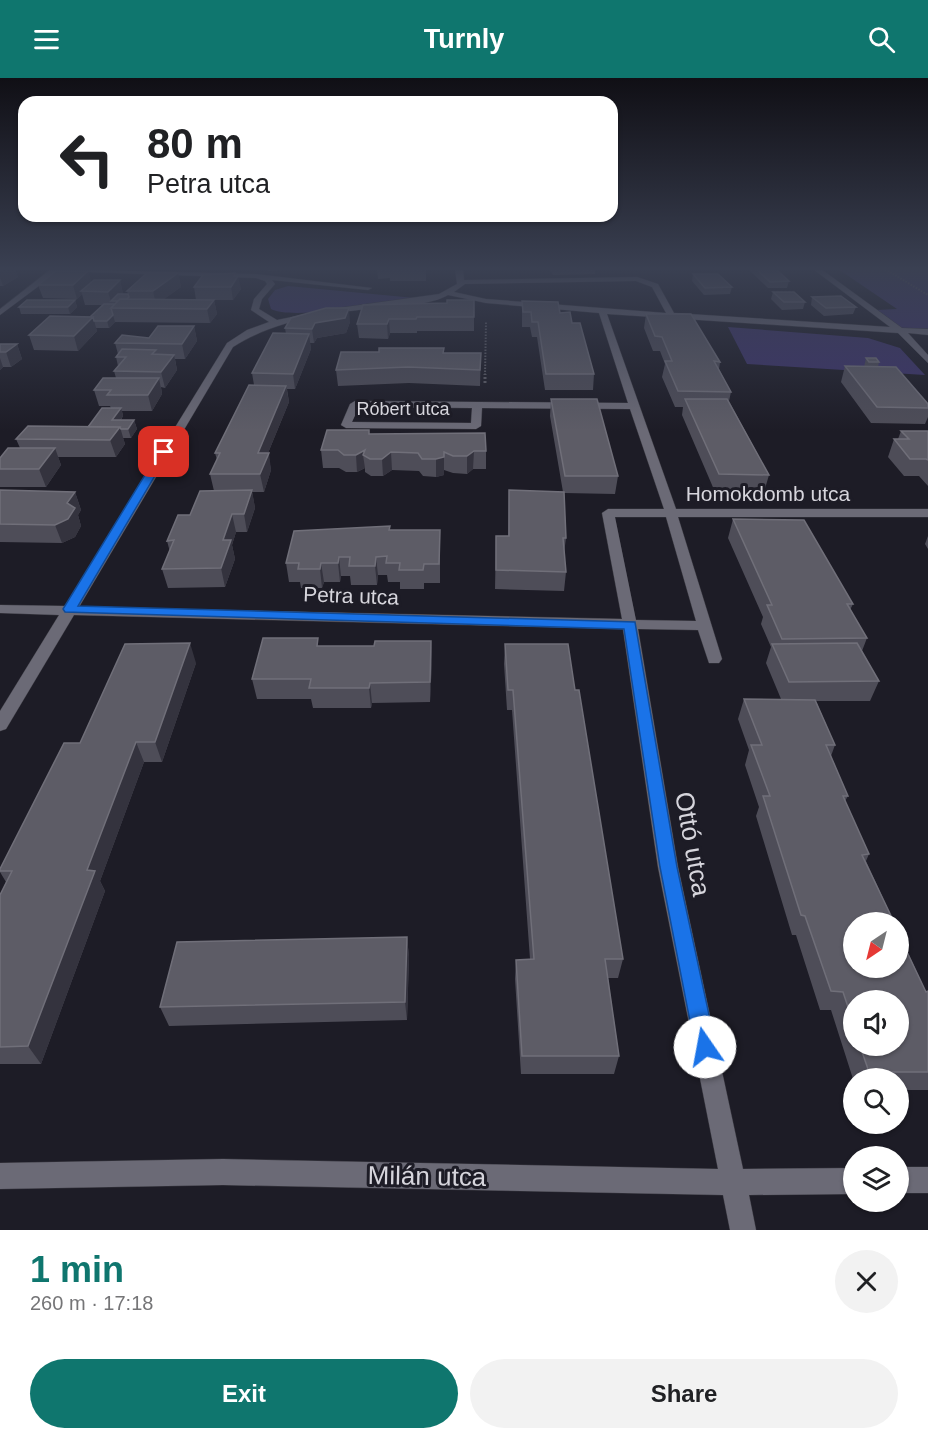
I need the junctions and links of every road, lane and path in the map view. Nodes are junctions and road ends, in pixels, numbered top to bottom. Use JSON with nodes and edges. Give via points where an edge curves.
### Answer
{"nodes":[{"id":1,"x":276,"y":323,"type":"edge"},
{"id":2,"x":485,"y":323,"type":"edge"},
{"id":3,"x":606,"y":323,"type":"edge"},
{"id":4,"x":776,"y":323,"type":"edge"},
{"id":5,"x":891,"y":323,"type":"edge"},
{"id":6,"x":902,"y":331,"type":"junction"},
{"id":7,"x":928,"y":332,"type":"edge"},
{"id":8,"x":928,"y":360,"type":"edge"},
{"id":9,"x":481,"y":405,"type":"junction"},
{"id":10,"x":636,"y":406,"type":"junction"},
{"id":11,"x":608,"y":513,"type":"joint"},
{"id":12,"x":671,"y":513,"type":"junction"},
{"id":13,"x":928,"y":513,"type":"edge"},
{"id":14,"x":0,"y":609,"type":"edge"},
{"id":15,"x":70,"y":609,"type":"junction"},
{"id":16,"x":630,"y":625,"type":"junction"},
{"id":17,"x":704,"y":626,"type":"junction"},
{"id":18,"x":714,"y":658,"type":"dead end"},
{"id":19,"x":0,"y":725,"type":"edge"},
{"id":20,"x":0,"y":1176,"type":"edge"},
{"id":21,"x":909,"y":1180,"type":"edge"},
{"id":22,"x":928,"y":1180,"type":"edge"},
{"id":23,"x":843,"y":1181,"type":"edge"},
{"id":24,"x":733,"y":1182,"type":"junction"},
{"id":25,"x":743,"y":1230,"type":"edge"}],
"edges":[{"from":1,"to":15,"type":"street","via":[[243,336],[225,351]]},
{"from":2,"to":9,"type":"path"},
{"from":3,"to":10,"type":"street"},
{"from":4,"to":6,"type":"street"},
{"from":5,"to":6,"type":"street"},
{"from":6,"to":7,"type":"street"},
{"from":6,"to":8,"type":"street"},
{"from":9,"to":9,"type":"street","name":"Róbert utca","via":[[476,426],[346,425],[354,404]]},
{"from":9,"to":10,"type":"street","name":"Róbert utca"},
{"from":10,"to":12,"type":"street"},
{"from":11,"to":12,"type":"street","name":"Homokdomb utca"},
{"from":11,"to":16,"type":"street","name":"Ottó utca"},
{"from":12,"to":13,"type":"street","name":"Homokdomb utca"},
{"from":12,"to":17,"type":"street"},
{"from":14,"to":15,"type":"street","name":"Petra utca"},
{"from":15,"to":16,"type":"street","name":"Petra utca"},
{"from":15,"to":19,"type":"street"},
{"from":16,"to":17,"type":"street","name":"Petra utca"},
{"from":16,"to":24,"type":"street","name":"Ottó utca","via":[[668,867]]},
{"from":17,"to":18,"type":"street"},
{"from":20,"to":24,"type":"street","name":"Milán utca","via":[[223,1172]]},
{"from":21,"to":22,"type":"street"},
{"from":23,"to":24,"type":"street","name":"Milán utca"},
{"from":24,"to":25,"type":"street","name":"Ottó utca"}]}
